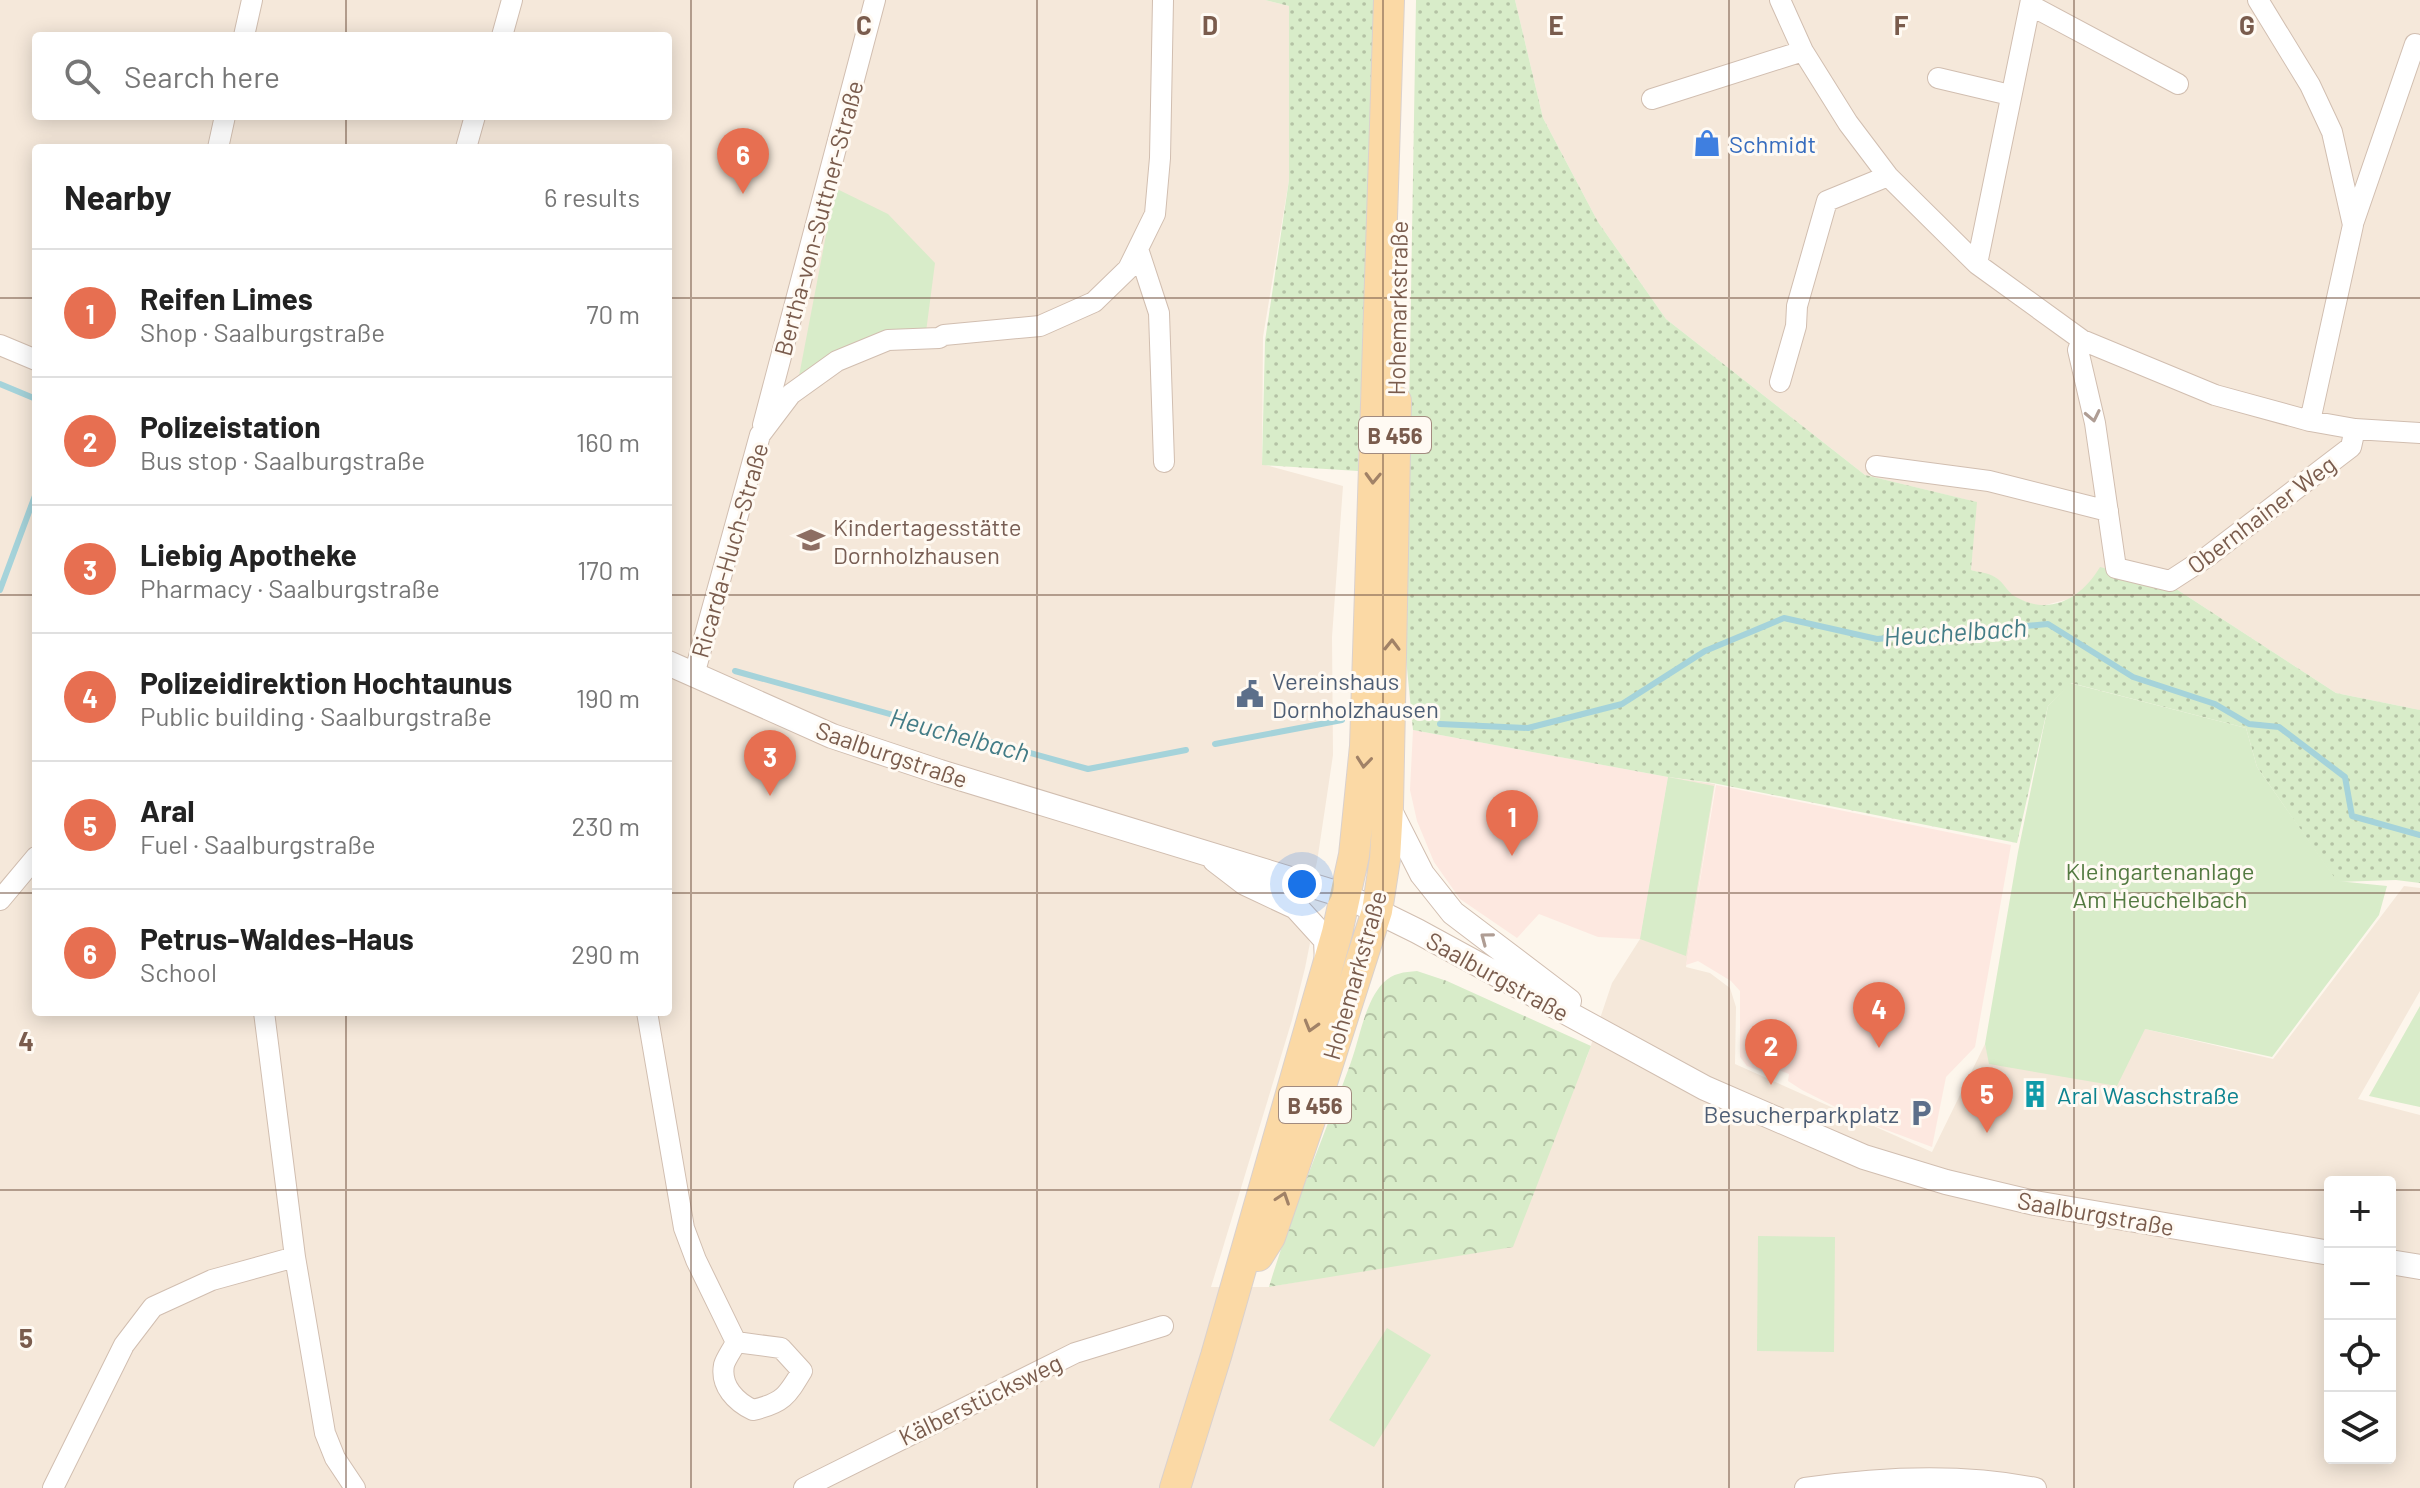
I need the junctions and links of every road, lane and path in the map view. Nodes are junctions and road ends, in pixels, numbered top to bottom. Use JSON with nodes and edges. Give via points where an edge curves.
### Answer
{"nodes":[{"id":1,"x":252,"y":0,"type":"edge"},
{"id":2,"x":512,"y":0,"type":"edge"},
{"id":3,"x":875,"y":0,"type":"edge"},
{"id":4,"x":1163,"y":0,"type":"edge"},
{"id":5,"x":1389,"y":0,"type":"edge"},
{"id":6,"x":1780,"y":0,"type":"edge"},
{"id":7,"x":2258,"y":0,"type":"edge"},
{"id":8,"x":2031,"y":2,"type":"edge"},
{"id":9,"x":245,"y":32,"type":"edge"},
{"id":10,"x":503,"y":32,"type":"edge"},
{"id":11,"x":2415,"y":44,"type":"dead end"},
{"id":12,"x":1803,"y":51,"type":"junction"},
{"id":13,"x":1387,"y":64,"type":"junction"},
{"id":14,"x":1938,"y":78,"type":"dead end"},
{"id":15,"x":2178,"y":84,"type":"dead end"},
{"id":16,"x":2010,"y":95,"type":"junction"},
{"id":17,"x":1652,"y":99,"type":"dead end"},
{"id":18,"x":224,"y":120,"type":"edge"},
{"id":19,"x":474,"y":120,"type":"edge"},
{"id":20,"x":219,"y":144,"type":"edge"},
{"id":21,"x":467,"y":144,"type":"edge"},
{"id":22,"x":1888,"y":176,"type":"junction"},
{"id":23,"x":2353,"y":225,"type":"junction"},
{"id":24,"x":1139,"y":252,"type":"junction"},
{"id":25,"x":1977,"y":264,"type":"junction"},
{"id":26,"x":2082,"y":340,"type":"junction"},
{"id":27,"x":0,"y":345,"type":"edge"},
{"id":28,"x":32,"y":358,"type":"edge"},
{"id":29,"x":1780,"y":382,"type":"dead end"},
{"id":30,"x":2310,"y":421,"type":"junction"},
{"id":31,"x":2355,"y":429,"type":"junction"},
{"id":32,"x":2420,"y":433,"type":"edge"},
{"id":33,"x":760,"y":435,"type":"junction"},
{"id":34,"x":1164,"y":462,"type":"dead end"},
{"id":35,"x":1876,"y":466,"type":"dead end"},
{"id":36,"x":2108,"y":511,"type":"junction"},
{"id":37,"x":676,"y":670,"type":"edge"},
{"id":38,"x":1388,"y":807,"type":"junction"},
{"id":39,"x":1204,"y":851,"type":"junction"},
{"id":40,"x":32,"y":862,"type":"edge"},
{"id":41,"x":1346,"y":896,"type":"junction"},
{"id":42,"x":0,"y":900,"type":"edge"},
{"id":43,"x":1377,"y":911,"type":"junction"},
{"id":44,"x":1327,"y":970,"type":"junction"},
{"id":45,"x":265,"y":1016,"type":"edge"},
{"id":46,"x":648,"y":1016,"type":"edge"},
{"id":47,"x":1637,"y":1053,"type":"junction"},
{"id":48,"x":2324,"y":1252,"type":"edge"},
{"id":49,"x":295,"y":1257,"type":"junction"},
{"id":50,"x":2396,"y":1263,"type":"edge"},
{"id":51,"x":2420,"y":1267,"type":"edge"},
{"id":52,"x":1235,"y":1292,"type":"junction"},
{"id":53,"x":1163,"y":1326,"type":"dead end"},
{"id":54,"x":736,"y":1342,"type":"dead end"},
{"id":55,"x":53,"y":1488,"type":"edge"},
{"id":56,"x":355,"y":1488,"type":"edge"},
{"id":57,"x":804,"y":1488,"type":"edge"},
{"id":58,"x":1175,"y":1488,"type":"edge"},
{"id":59,"x":1805,"y":1488,"type":"edge"},
{"id":60,"x":2036,"y":1488,"type":"edge"}],
"edges":[{"from":1,"to":9,"type":"street"},
{"from":2,"to":10,"type":"street"},
{"from":3,"to":33,"type":"street","name":"Bertha-von-Suttner-Straße"},
{"from":4,"to":24,"type":"street","name":"Ricarda-Huch-Straße","via":[[1155,214]]},
{"from":5,"to":13,"type":"main road","number":"B 456"},
{"from":6,"to":12,"type":"street"},
{"from":7,"to":23,"type":"street","via":[[2332,132]]},
{"from":8,"to":15,"type":"street"},
{"from":8,"to":16,"type":"street"},
{"from":11,"to":23,"type":"street"},
{"from":12,"to":17,"type":"street"},
{"from":12,"to":22,"type":"street"},
{"from":38,"to":13,"type":"main road","name":"Hohemarkstraße","number":"B 456","one_way":true,"via":[[1399,196]]},
{"from":13,"to":41,"type":"main road","number":"B 456","one_way":true,"via":[[1365,746]]},
{"from":14,"to":16,"type":"street"},
{"from":16,"to":25,"type":"street"},
{"from":18,"to":20,"type":"street"},
{"from":19,"to":21,"type":"street"},
{"from":22,"to":25,"type":"street"},
{"from":22,"to":29,"type":"street","via":[[1827,201]]},
{"from":23,"to":30,"type":"street"},
{"from":24,"to":33,"type":"street","name":"Ricarda-Huch-Straße","via":[[1094,302],[1040,326],[888,340],[837,361],[791,394]]},
{"from":24,"to":34,"type":"street","via":[[1159,313]]},
{"from":25,"to":26,"type":"street"},
{"from":26,"to":30,"type":"street","via":[[2215,395]]},
{"from":26,"to":36,"type":"street","name":"Obernhainer Weg","one_way":true,"via":[[2078,350]]},
{"from":27,"to":28,"type":"street"},
{"from":30,"to":31,"type":"street"},
{"from":31,"to":32,"type":"street"},
{"from":31,"to":36,"type":"street","name":"Obernhainer Weg","via":[[2351,447],[2170,581],[2116,568]]},
{"from":33,"to":37,"type":"street","name":"Ricarda-Huch-Straße"},
{"from":35,"to":36,"type":"street","via":[[1989,481]]},
{"from":37,"to":39,"type":"street","name":"Saalburgstraße","via":[[832,736]]},
{"from":38,"to":43,"type":"main road","name":"Hohemarkstraße","number":"B 456"},
{"from":47,"to":38,"type":"street","one_way":true,"via":[[1453,913],[1422,874]]},
{"from":39,"to":41,"type":"street","name":"Saalburgstraße"},
{"from":39,"to":44,"type":"street","via":[[1245,883],[1296,907],[1326,940]]},
{"from":40,"to":42,"type":"street"},
{"from":41,"to":43,"type":"street","name":"Saalburgstraße"},
{"from":41,"to":44,"type":"main road","name":"Hohemarkstraße","number":"B 456"},
{"from":43,"to":47,"type":"street","name":"Saalburgstraße"},
{"from":52,"to":43,"type":"main road","name":"Hohemarkstraße","number":"B 456","one_way":true,"via":[[1270,1237]]},
{"from":44,"to":52,"type":"main road","name":"Hohemarkstraße","number":"B 456","one_way":true},
{"from":45,"to":49,"type":"street"},
{"from":46,"to":54,"type":"street","via":[[684,1228]]},
{"from":47,"to":48,"type":"street","name":"Saalburgstraße","via":[[1815,1137],[1946,1182],[2060,1208]]},
{"from":49,"to":55,"type":"street","via":[[212,1280],[153,1307],[124,1345]]},
{"from":49,"to":56,"type":"street","via":[[325,1433]]},
{"from":50,"to":51,"type":"street"},
{"from":52,"to":58,"type":"main road","name":"Hohemarkstraße","number":"B 456"},
{"from":53,"to":57,"type":"street","name":"Kälberstücksweg","via":[[1075,1353]]},
{"from":59,"to":60,"type":"street","via":[[1929,1480]]}]}
